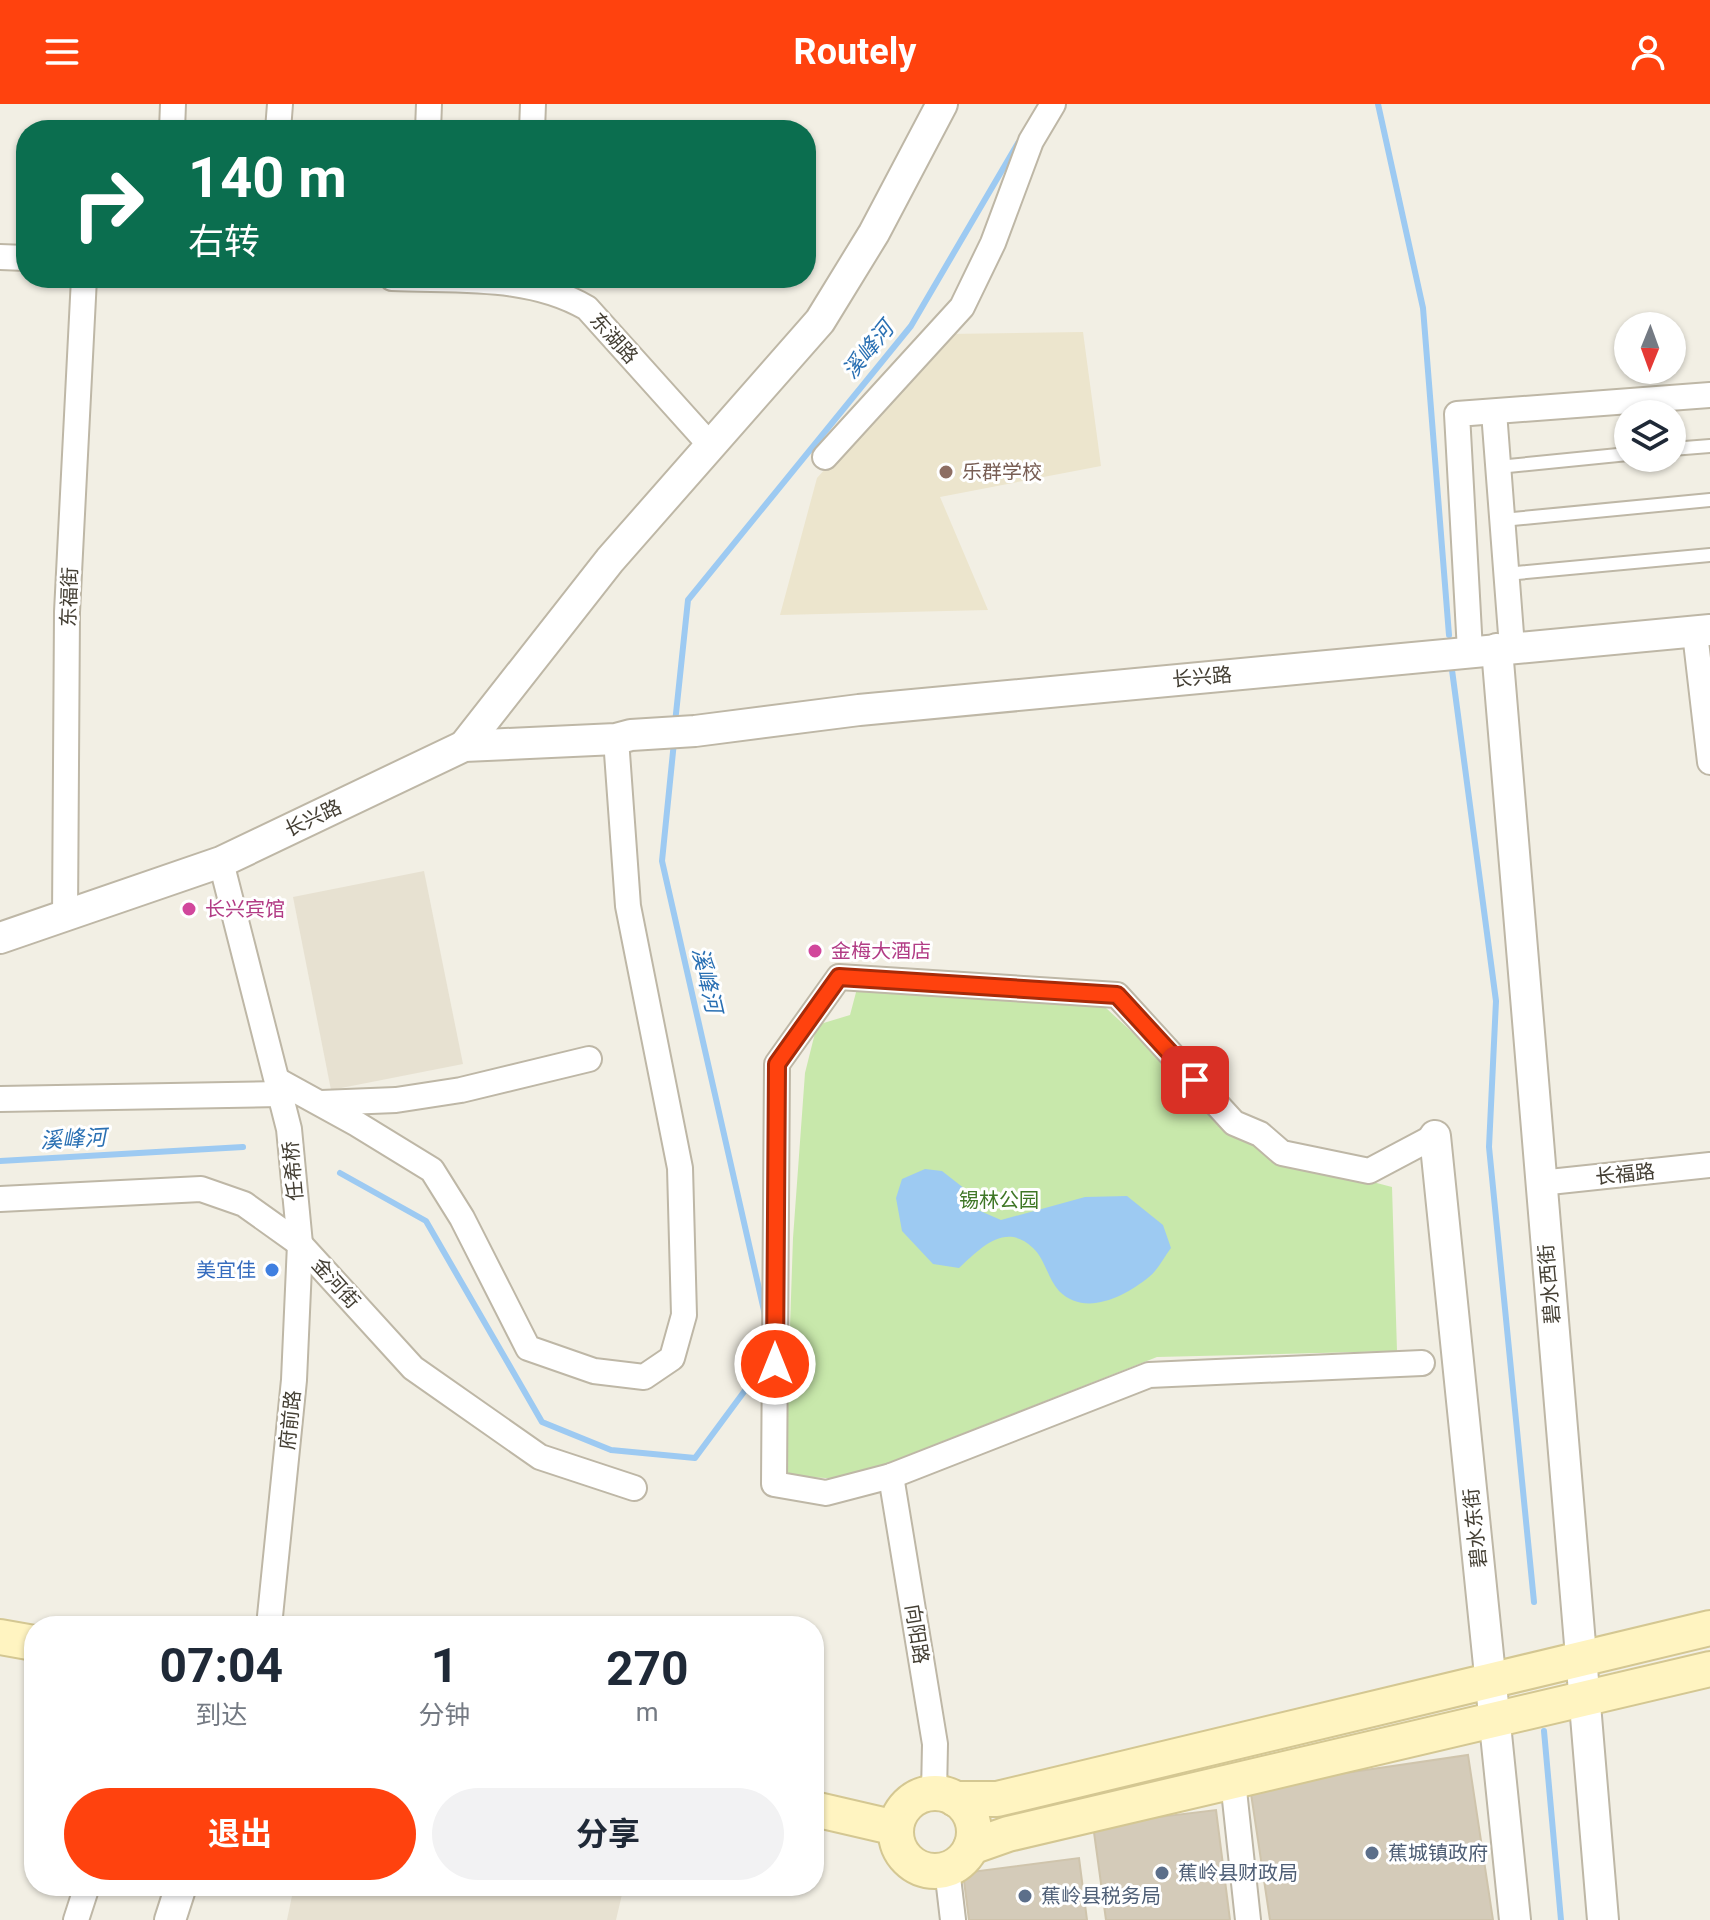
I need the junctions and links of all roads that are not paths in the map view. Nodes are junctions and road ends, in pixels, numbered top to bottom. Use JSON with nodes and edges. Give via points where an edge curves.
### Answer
{"nodes":[{"id":1,"x":942,"y":104,"type":"edge"},
{"id":2,"x":1053,"y":104,"type":"edge"},
{"id":3,"x":83,"y":288,"type":"edge"},
{"id":4,"x":544,"y":288,"type":"edge"},
{"id":5,"x":1710,"y":395,"type":"edge"},
{"id":6,"x":1494,"y":412,"type":"junction"},
{"id":7,"x":711,"y":446,"type":"junction"},
{"id":8,"x":1710,"y":446,"type":"edge"},
{"id":9,"x":1686,"y":448,"type":"edge"},
{"id":10,"x":1614,"y":455,"type":"edge"},
{"id":11,"x":825,"y":457,"type":"dead end"},
{"id":12,"x":1498,"y":467,"type":"junction"},
{"id":13,"x":1710,"y":500,"type":"edge"},
{"id":14,"x":1502,"y":520,"type":"junction"},
{"id":15,"x":1710,"y":555,"type":"edge"},
{"id":16,"x":1506,"y":574,"type":"junction"},
{"id":17,"x":1702,"y":632,"type":"edge"},
{"id":18,"x":1493,"y":649,"type":"junction"},
{"id":19,"x":624,"y":737,"type":"junction"},
{"id":20,"x":464,"y":746,"type":"junction"},
{"id":21,"x":1710,"y":762,"type":"edge"},
{"id":22,"x":221,"y":862,"type":"junction"},
{"id":23,"x":65,"y":917,"type":"junction"},
{"id":24,"x":0,"y":938,"type":"edge"},
{"id":25,"x":589,"y":1059,"type":"dead end"},
{"id":26,"x":0,"y":1099,"type":"edge"},
{"id":27,"x":282,"y":1103,"type":"junction"},
{"id":28,"x":318,"y":1103,"type":"junction"},
{"id":29,"x":1435,"y":1136,"type":"joint"},
{"id":30,"x":1710,"y":1165,"type":"edge"},
{"id":31,"x":1540,"y":1183,"type":"junction"},
{"id":32,"x":0,"y":1199,"type":"edge"},
{"id":33,"x":297,"y":1212,"type":"joint"},
{"id":34,"x":300,"y":1244,"type":"junction"},
{"id":35,"x":1422,"y":1363,"type":"dead end"},
{"id":36,"x":891,"y":1476,"type":"junction"},
{"id":37,"x":634,"y":1488,"type":"dead end"},
{"id":38,"x":270,"y":1616,"type":"edge"},
{"id":39,"x":1710,"y":1628,"type":"edge"},
{"id":40,"x":0,"y":1637,"type":"edge"},
{"id":41,"x":24,"y":1641,"type":"edge"},
{"id":42,"x":1580,"y":1661,"type":"junction"},
{"id":43,"x":1710,"y":1669,"type":"edge"},
{"id":44,"x":1583,"y":1699,"type":"junction"},
{"id":45,"x":1233,"y":1781,"type":"junction"},
{"id":46,"x":944,"y":1796,"type":"junction"},
{"id":47,"x":824,"y":1811,"type":"edge"},
{"id":48,"x":896,"y":1828,"type":"junction"},
{"id":49,"x":959,"y":1858,"type":"junction"},
{"id":50,"x":84,"y":1896,"type":"edge"},
{"id":51,"x":178,"y":1896,"type":"edge"},
{"id":52,"x":198,"y":1896,"type":"edge"},
{"id":53,"x":76,"y":1920,"type":"edge"},
{"id":54,"x":170,"y":1920,"type":"edge"},
{"id":55,"x":191,"y":1920,"type":"edge"},
{"id":56,"x":953,"y":1920,"type":"edge"},
{"id":57,"x":1248,"y":1920,"type":"edge"},
{"id":58,"x":1515,"y":1920,"type":"edge"},
{"id":59,"x":1603,"y":1920,"type":"edge"}],
"edges":[{"from":1,"to":7,"type":"street","via":[[820,321]]},
{"from":2,"to":11,"type":"street","via":[[1031,141],[993,243],[962,307]]},
{"from":3,"to":23,"type":"street","name":"东福街","via":[[67,612]]},
{"from":4,"to":7,"type":"street","name":"东湖路","via":[[587,308]]},
{"from":5,"to":6,"type":"street"},
{"from":6,"to":12,"type":"street"},
{"from":6,"to":18,"type":"street","via":[[1457,414]]},
{"from":7,"to":20,"type":"street","via":[[610,560]]},
{"from":8,"to":9,"type":"lane"},
{"from":10,"to":12,"type":"lane"},
{"from":12,"to":14,"type":"street"},
{"from":13,"to":14,"type":"lane"},
{"from":14,"to":16,"type":"street"},
{"from":15,"to":16,"type":"lane"},
{"from":16,"to":18,"type":"street"},
{"from":17,"to":18,"type":"street","name":"长兴路"},
{"from":17,"to":21,"type":"street"},
{"from":18,"to":19,"type":"street","name":"长兴路"},
{"from":18,"to":31,"type":"street","name":"碧水西街"},
{"from":19,"to":20,"type":"street","name":"长兴路"},
{"from":19,"to":28,"type":"street","via":[[628,906],[680,1168],[684,1315],[672,1358],[644,1377],[594,1371],[528,1348],[432,1170]]},
{"from":20,"to":22,"type":"street","name":"长兴路"},
{"from":22,"to":23,"type":"street","name":"长兴路"},
{"from":22,"to":27,"type":"street"},
{"from":23,"to":24,"type":"street","name":"长兴路"},
{"from":25,"to":28,"type":"street","via":[[461,1090],[396,1100]]},
{"from":26,"to":27,"type":"street"},
{"from":27,"to":28,"type":"street"},
{"from":27,"to":33,"type":"street","name":"任希桥"},
{"from":29,"to":36,"type":"street","via":[[1369,1171],[1282,1153],[1260,1134],[1234,1123],[1117,995],[839,977],[777,1064],[774,1484],[826,1493]]},
{"from":29,"to":58,"type":"street","name":"碧水东街"},
{"from":30,"to":31,"type":"street","name":"长福路"},
{"from":31,"to":42,"type":"street","name":"碧水西街"},
{"from":32,"to":34,"type":"street","name":"金河街","via":[[201,1189],[244,1204]]},
{"from":33,"to":34,"type":"street","name":"府前路"},
{"from":34,"to":37,"type":"street","name":"金河街","via":[[413,1368],[540,1457]]},
{"from":34,"to":38,"type":"street","name":"府前路","via":[[294,1380]]},
{"from":35,"to":36,"type":"street","via":[[1149,1375]]},
{"from":36,"to":46,"type":"street","name":"向阳路"},
{"from":39,"to":42,"type":"main road"},
{"from":40,"to":41,"type":"main road"},
{"from":42,"to":44,"type":"street","name":"碧水西街"},
{"from":42,"to":46,"type":"main road","via":[[997,1799]]},
{"from":43,"to":44,"type":"main road"},
{"from":44,"to":45,"type":"main road"},
{"from":44,"to":59,"type":"street","name":"碧水西街"},
{"from":45,"to":49,"type":"main road","via":[[1008,1834]]},
{"from":45,"to":57,"type":"street"},
{"from":46,"to":48,"type":"main road","via":[[913,1800]]},
{"from":46,"to":49,"type":"main road","via":[[964,1806],[973,1826]]},
{"from":47,"to":48,"type":"main road"},
{"from":48,"to":49,"type":"main road","via":[[900,1849],[915,1865],[936,1871]]},
{"from":49,"to":56,"type":"street"},
{"from":50,"to":53,"type":"street"},
{"from":51,"to":54,"type":"street"},
{"from":52,"to":55,"type":"street"}]}
